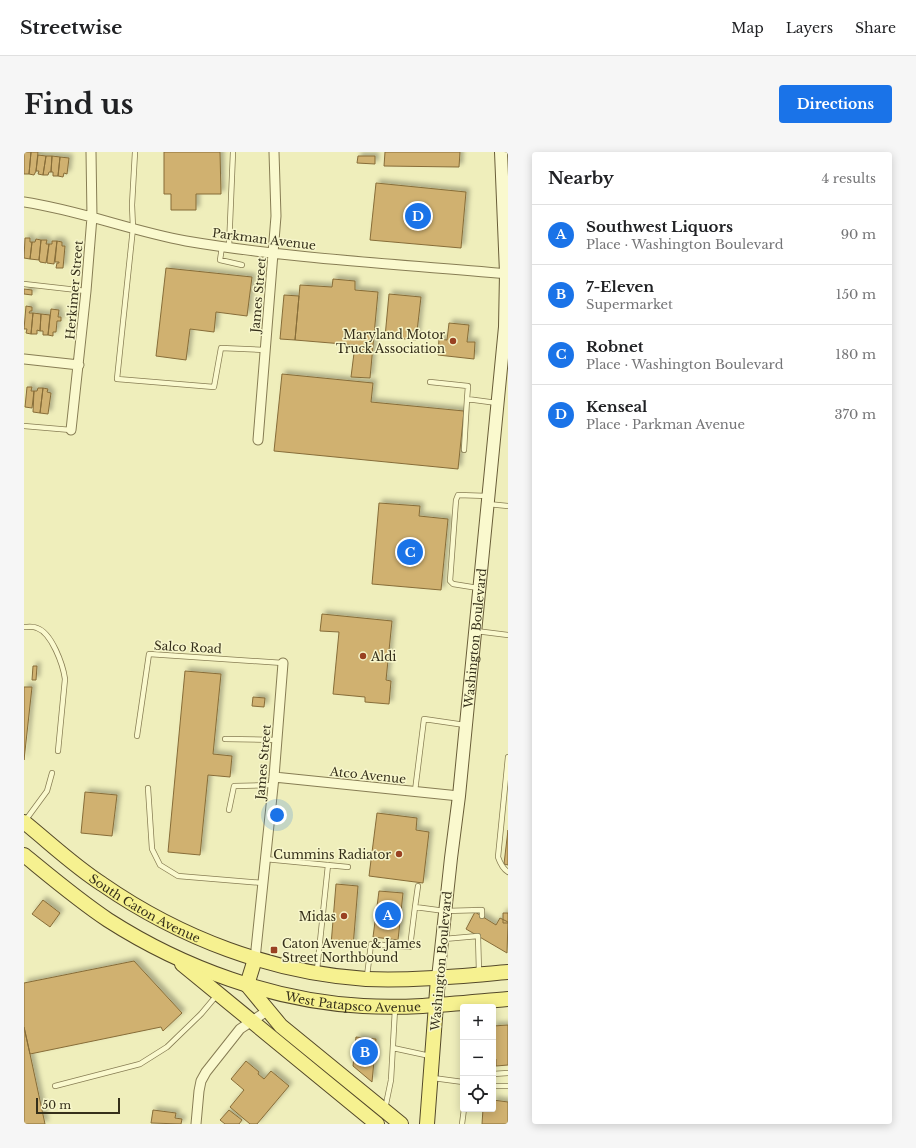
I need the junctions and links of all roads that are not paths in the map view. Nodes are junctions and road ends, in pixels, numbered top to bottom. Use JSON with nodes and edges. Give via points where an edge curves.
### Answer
{"nodes":[{"id":1,"x":91,"y":152,"type":"edge"},
{"id":2,"x":135,"y":152,"type":"edge"},
{"id":3,"x":233,"y":152,"type":"edge"},
{"id":4,"x":274,"y":152,"type":"edge"},
{"id":5,"x":502,"y":152,"type":"edge"},
{"id":6,"x":24,"y":202,"type":"edge"},
{"id":7,"x":92,"y":217,"type":"junction"},
{"id":8,"x":133,"y":228,"type":"junction"},
{"id":9,"x":225,"y":247,"type":"junction"},
{"id":10,"x":273,"y":254,"type":"junction"},
{"id":11,"x":242,"y":265,"type":"dead end"},
{"id":12,"x":507,"y":274,"type":"edge"},
{"id":13,"x":24,"y":284,"type":"edge"},
{"id":14,"x":86,"y":291,"type":"junction"},
{"id":15,"x":265,"y":350,"type":"junction"},
{"id":16,"x":24,"y":359,"type":"edge"},
{"id":17,"x":79,"y":364,"type":"junction"},
{"id":18,"x":430,"y":382,"type":"dead end"},
{"id":19,"x":467,"y":399,"type":"junction"},
{"id":20,"x":497,"y":403,"type":"junction"},
{"id":21,"x":24,"y":426,"type":"edge"},
{"id":22,"x":72,"y":430,"type":"joint"},
{"id":23,"x":258,"y":440,"type":"dead end"},
{"id":24,"x":464,"y":450,"type":"dead end"},
{"id":25,"x":488,"y":500,"type":"junction"},
{"id":26,"x":508,"y":506,"type":"edge"},
{"id":27,"x":480,"y":588,"type":"junction"},
{"id":28,"x":24,"y":627,"type":"edge"},
{"id":29,"x":476,"y":631,"type":"junction"},
{"id":30,"x":508,"y":635,"type":"edge"},
{"id":31,"x":283,"y":663,"type":"joint"},
{"id":32,"x":466,"y":726,"type":"junction"},
{"id":33,"x":137,"y":736,"type":"dead end"},
{"id":34,"x":225,"y":738,"type":"dead end"},
{"id":35,"x":277,"y":740,"type":"junction"},
{"id":36,"x":58,"y":751,"type":"dead end"},
{"id":37,"x":508,"y":757,"type":"edge"},
{"id":38,"x":52,"y":773,"type":"dead end"},
{"id":39,"x":274,"y":781,"type":"junction"},
{"id":40,"x":148,"y":788,"type":"dead end"},
{"id":41,"x":416,"y":791,"type":"junction"},
{"id":42,"x":460,"y":796,"type":"junction"},
{"id":43,"x":229,"y":810,"type":"dead end"},
{"id":44,"x":24,"y":822,"type":"edge"},
{"id":45,"x":24,"y":855,"type":"edge"},
{"id":46,"x":265,"y":859,"type":"junction"},
{"id":47,"x":328,"y":865,"type":"junction"},
{"id":48,"x":348,"y":867,"type":"dead end"},
{"id":49,"x":508,"y":872,"type":"edge"},
{"id":50,"x":263,"y":884,"type":"junction"},
{"id":51,"x":418,"y":886,"type":"dead end"},
{"id":52,"x":415,"y":907,"type":"junction"},
{"id":53,"x":445,"y":911,"type":"junction"},
{"id":54,"x":482,"y":916,"type":"dead end"},
{"id":55,"x":442,"y":939,"type":"junction"},
{"id":56,"x":170,"y":954,"type":"junction"},
{"id":57,"x":255,"y":959,"type":"junction"},
{"id":58,"x":508,"y":972,"type":"edge"},
{"id":59,"x":317,"y":973,"type":"junction"},
{"id":60,"x":479,"y":974,"type":"junction"},
{"id":61,"x":438,"y":978,"type":"junction"},
{"id":62,"x":367,"y":979,"type":"junction"},
{"id":63,"x":247,"y":985,"type":"junction"},
{"id":64,"x":218,"y":994,"type":"junction"},
{"id":65,"x":508,"y":999,"type":"edge"},
{"id":66,"x":436,"y":1005,"type":"junction"},
{"id":67,"x":395,"y":1007,"type":"junction"},
{"id":68,"x":267,"y":1011,"type":"junction"},
{"id":69,"x":250,"y":1021,"type":"junction"},
{"id":70,"x":393,"y":1048,"type":"junction"},
{"id":71,"x":432,"y":1056,"type":"junction"},
{"id":72,"x":508,"y":1073,"type":"edge"},
{"id":73,"x":496,"y":1074,"type":"edge"},
{"id":74,"x":431,"y":1078,"type":"junction"},
{"id":75,"x":460,"y":1082,"type":"edge"},
{"id":76,"x":54,"y":1086,"type":"dead end"},
{"id":77,"x":496,"y":1086,"type":"edge"},
{"id":78,"x":508,"y":1086,"type":"edge"},
{"id":79,"x":384,"y":1111,"type":"junction"},
{"id":80,"x":464,"y":1112,"type":"edge"},
{"id":81,"x":372,"y":1122,"type":"edge"},
{"id":82,"x":196,"y":1124,"type":"edge"},
{"id":83,"x":401,"y":1124,"type":"edge"},
{"id":84,"x":427,"y":1124,"type":"edge"},
{"id":85,"x":462,"y":1124,"type":"edge"}],
"edges":[{"from":1,"to":7,"type":"street","name":"Herkimer Street"},
{"from":2,"to":8,"type":"lane"},
{"from":3,"to":9,"type":"lane"},
{"from":4,"to":10,"type":"street","name":"James Street","via":[[276,216]]},
{"from":5,"to":12,"type":"main road","name":"Washington Boulevard"},
{"from":6,"to":7,"type":"street","name":"Parkman Avenue"},
{"from":7,"to":8,"type":"street","name":"Parkman Avenue"},
{"from":7,"to":14,"type":"street","name":"Herkimer Street"},
{"from":8,"to":9,"type":"street","name":"Parkman Avenue"},
{"from":8,"to":15,"type":"lane","via":[[117,379],[214,387],[221,348]]},
{"from":9,"to":10,"type":"street","name":"Parkman Avenue"},
{"from":9,"to":11,"type":"lane","via":[[220,260]]},
{"from":10,"to":12,"type":"street","name":"Parkman Avenue"},
{"from":10,"to":15,"type":"street","name":"James Street"},
{"from":12,"to":20,"type":"main road","name":"Washington Boulevard","via":[[505,327]]},
{"from":13,"to":14,"type":"lane"},
{"from":14,"to":17,"type":"street","name":"Herkimer Street"},
{"from":15,"to":23,"type":"street","name":"James Street"},
{"from":16,"to":17,"type":"street"},
{"from":17,"to":22,"type":"street","name":"Herkimer Street"},
{"from":18,"to":19,"type":"lane","via":[[468,386]]},
{"from":19,"to":20,"type":"lane"},
{"from":19,"to":24,"type":"lane"},
{"from":20,"to":25,"type":"main road","name":"Washington Boulevard"},
{"from":21,"to":22,"type":"lane"},
{"from":25,"to":26,"type":"lane"},
{"from":25,"to":27,"type":"main road","name":"Washington Boulevard"},
{"from":25,"to":27,"type":"lane","via":[[458,495],[456,500],[450,581],[454,584]]},
{"from":27,"to":29,"type":"main road","name":"Washington Boulevard"},
{"from":28,"to":36,"type":"lane","via":[[37,628],[46,635],[56,650],[64,671]]},
{"from":29,"to":30,"type":"lane"},
{"from":29,"to":32,"type":"main road","name":"Washington Boulevard"},
{"from":31,"to":33,"type":"lane","name":"Salco Road","via":[[149,654]]},
{"from":31,"to":35,"type":"street","name":"James Street"},
{"from":32,"to":41,"type":"lane","via":[[424,719]]},
{"from":32,"to":42,"type":"main road","name":"Washington Boulevard"},
{"from":34,"to":35,"type":"lane"},
{"from":35,"to":39,"type":"street","name":"James Street"},
{"from":37,"to":49,"type":"lane","via":[[498,857]]},
{"from":38,"to":44,"type":"lane","via":[[47,791]]},
{"from":39,"to":41,"type":"street","name":"Atco Avenue"},
{"from":39,"to":43,"type":"lane","via":[[234,786]]},
{"from":39,"to":46,"type":"street","name":"James Street"},
{"from":40,"to":50,"type":"lane","via":[[152,849],[160,865],[178,876]]},
{"from":41,"to":42,"type":"street","name":"Atco Avenue"},
{"from":42,"to":53,"type":"main road","name":"Washington Boulevard"},
{"from":44,"to":57,"type":"main road","name":"South Caton Avenue","via":[[100,883],[152,916]]},
{"from":45,"to":56,"type":"main road","via":[[96,912],[137,938]]},
{"from":46,"to":47,"type":"lane"},
{"from":46,"to":50,"type":"street","name":"James Street"},
{"from":47,"to":48,"type":"lane"},
{"from":47,"to":59,"type":"lane"},
{"from":50,"to":57,"type":"street","name":"James Street"},
{"from":51,"to":52,"type":"lane"},
{"from":52,"to":53,"type":"lane"},
{"from":52,"to":62,"type":"lane","via":[[410,947],[371,944]]},
{"from":53,"to":54,"type":"lane","via":[[482,910]]},
{"from":53,"to":55,"type":"main road","name":"Washington Boulevard"},
{"from":55,"to":60,"type":"lane","via":[[478,936]]},
{"from":55,"to":61,"type":"main road","name":"Washington Boulevard"},
{"from":56,"to":63,"type":"main road"},
{"from":56,"to":64,"type":"main road"},
{"from":57,"to":59,"type":"main road","name":"West Patapsco Avenue"},
{"from":57,"to":63,"type":"main road"},
{"from":58,"to":60,"type":"main road","name":"West Patapsco Avenue"},
{"from":59,"to":62,"type":"main road","name":"West Patapsco Avenue"},
{"from":60,"to":61,"type":"main road","name":"West Patapsco Avenue"},
{"from":61,"to":62,"type":"main road","name":"West Patapsco Avenue"},
{"from":61,"to":66,"type":"main road","name":"Washington Boulevard"},
{"from":63,"to":67,"type":"main road","name":"West Patapsco Avenue","via":[[324,1002]]},
{"from":63,"to":68,"type":"main road"},
{"from":64,"to":69,"type":"main road"},
{"from":64,"to":76,"type":"lane","via":[[167,1047],[140,1064]]},
{"from":65,"to":66,"type":"main road","name":"West Patapsco Avenue"},
{"from":66,"to":67,"type":"main road","name":"West Patapsco Avenue"},
{"from":66,"to":71,"type":"main road","name":"Washington Boulevard"},
{"from":67,"to":70,"type":"lane"},
{"from":68,"to":69,"type":"street"},
{"from":68,"to":79,"type":"main road","via":[[298,1041]]},
{"from":69,"to":81,"type":"main road"},
{"from":69,"to":82,"type":"street","via":[[240,1029],[201,1081]]},
{"from":70,"to":71,"type":"lane"},
{"from":70,"to":79,"type":"lane","via":[[391,1080]]},
{"from":71,"to":74,"type":"main road","name":"Washington Boulevard"},
{"from":72,"to":73,"type":"lane"},
{"from":74,"to":75,"type":"lane"},
{"from":74,"to":84,"type":"main road","name":"Washington Boulevard"},
{"from":77,"to":78,"type":"lane"},
{"from":79,"to":83,"type":"main road"},
{"from":80,"to":85,"type":"lane"}]}
